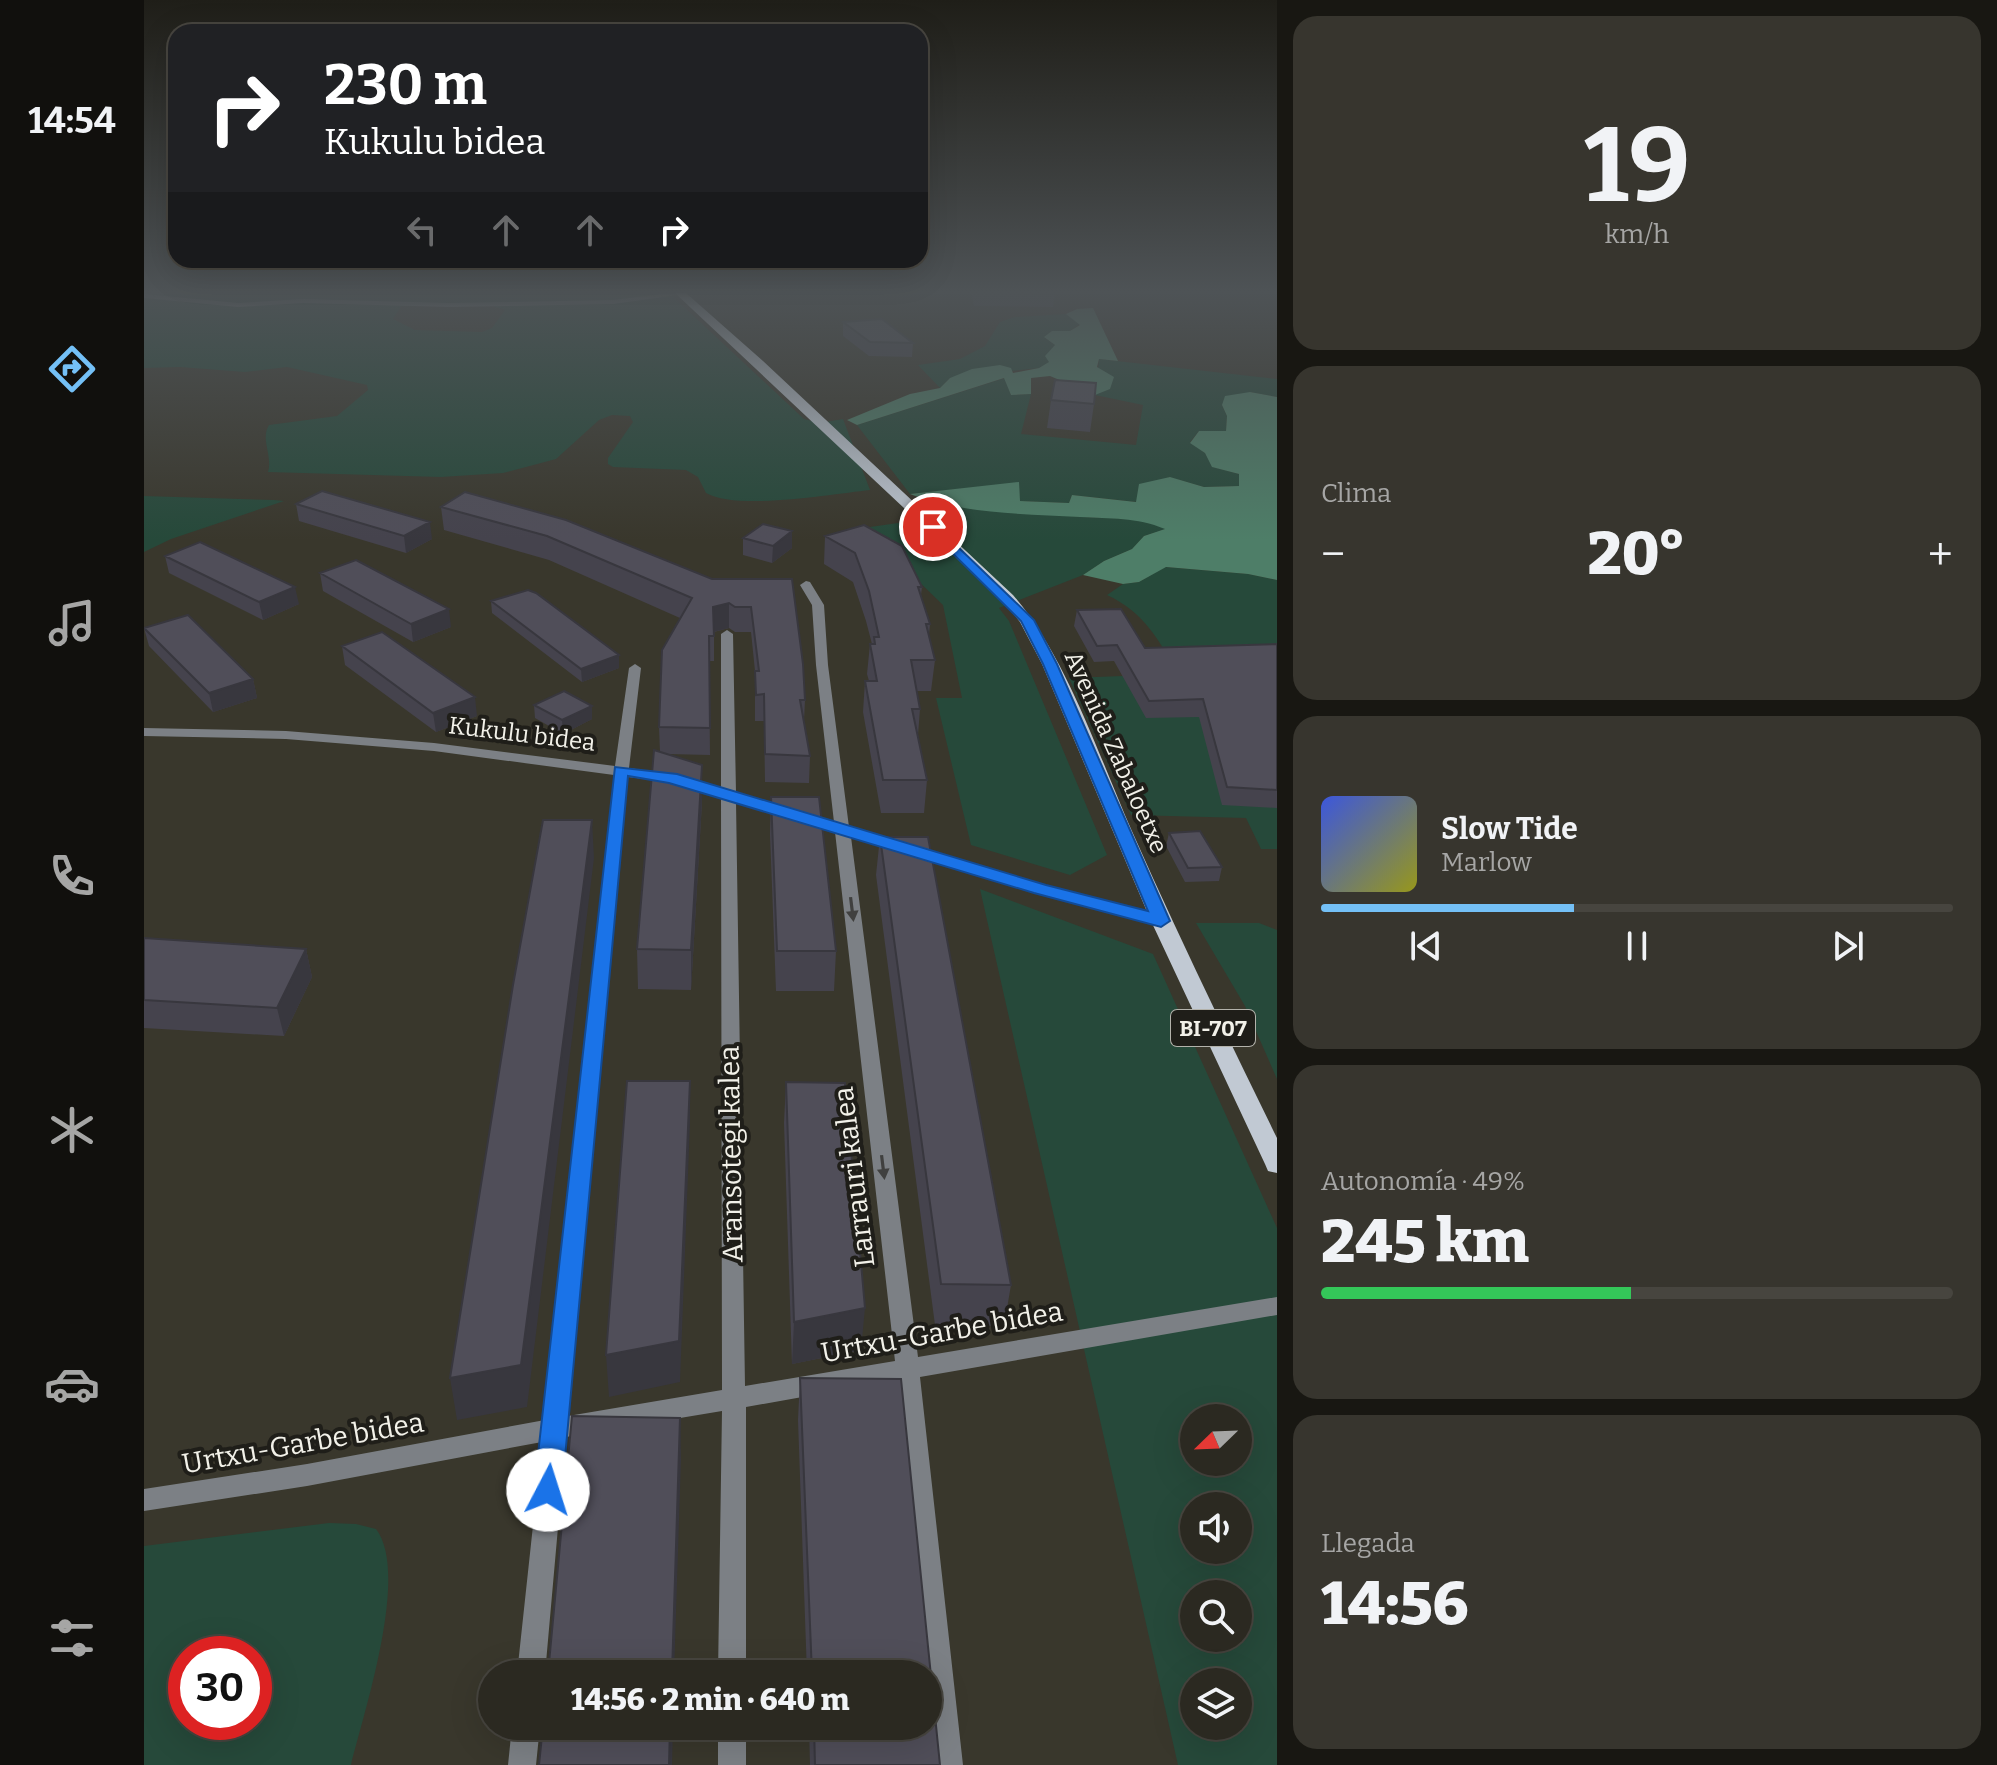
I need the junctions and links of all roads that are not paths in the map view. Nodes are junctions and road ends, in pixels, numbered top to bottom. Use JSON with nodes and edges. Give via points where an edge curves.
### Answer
{"nodes":[{"id":1,"x":773,"y":375,"type":"edge"},
{"id":2,"x":806,"y":585,"type":"dead end"},
{"id":3,"x":727,"y":634,"type":"dead end"},
{"id":4,"x":635,"y":668,"type":"dead end"},
{"id":5,"x":144,"y":732,"type":"edge"},
{"id":6,"x":621,"y":770,"type":"junction"},
{"id":7,"x":727,"y":795,"type":"junction"},
{"id":8,"x":843,"y":831,"type":"junction"},
{"id":9,"x":1161,"y":921,"type":"junction"},
{"id":10,"x":1277,"y":1164,"type":"edge"},
{"id":11,"x":1277,"y":1306,"type":"edge"},
{"id":12,"x":907,"y":1369,"type":"junction"},
{"id":13,"x":734,"y":1398,"type":"junction"},
{"id":14,"x":554,"y":1429,"type":"junction"},
{"id":15,"x":144,"y":1500,"type":"edge"},
{"id":16,"x":532,"y":1660,"type":"edge"},
{"id":17,"x":732,"y":1660,"type":"edge"},
{"id":18,"x":525,"y":1740,"type":"edge"},
{"id":19,"x":732,"y":1740,"type":"edge"},
{"id":20,"x":522,"y":1765,"type":"edge"},
{"id":21,"x":732,"y":1765,"type":"edge"},
{"id":22,"x":949,"y":1765,"type":"edge"}],
"edges":[{"from":1,"to":9,"type":"main road","name":"Avenida Zabaloetxe","number":"BI-707","via":[[1027,620]]},
{"from":2,"to":8,"type":"street","name":"Larrauri kalea","via":[[818,605]]},
{"from":3,"to":7,"type":"street","name":"Aransotegi kalea"},
{"from":4,"to":6,"type":"street"},
{"from":5,"to":6,"type":"street","name":"Kukulu bidea","via":[[286,735]]},
{"from":6,"to":7,"type":"street","name":"Kukulu bidea"},
{"from":6,"to":14,"type":"street"},
{"from":7,"to":8,"type":"street","name":"Kukulu bidea"},
{"from":7,"to":13,"type":"street","name":"Aransotegi kalea"},
{"from":8,"to":9,"type":"street","name":"Kukulu bidea"},
{"from":8,"to":12,"type":"street","name":"Larrauri kalea","one_way":true},
{"from":9,"to":10,"type":"main road","name":"Avenida Zabaloetxe","number":"BI-707"},
{"from":11,"to":12,"type":"street","name":"Urtxu-Garbe bidea"},
{"from":12,"to":13,"type":"street","name":"Urtxu-Garbe bidea"},
{"from":12,"to":22,"type":"street","name":"Larrauri kalea"},
{"from":13,"to":14,"type":"street","name":"Urtxu-Garbe bidea"},
{"from":13,"to":17,"type":"street","name":"Aransotegi kalea"},
{"from":14,"to":15,"type":"street","name":"Urtxu-Garbe bidea"},
{"from":14,"to":16,"type":"street"},
{"from":18,"to":20,"type":"street"},
{"from":19,"to":21,"type":"street"}]}
